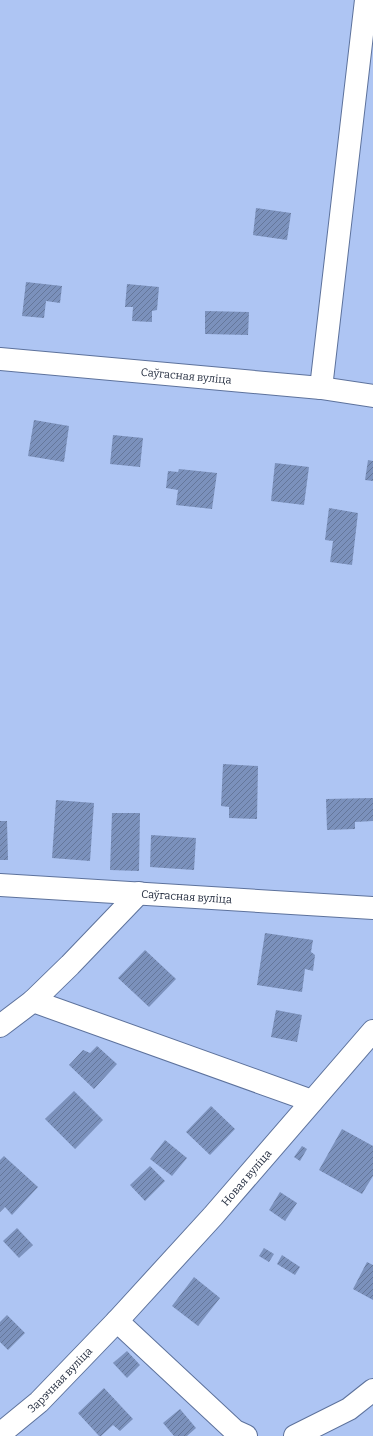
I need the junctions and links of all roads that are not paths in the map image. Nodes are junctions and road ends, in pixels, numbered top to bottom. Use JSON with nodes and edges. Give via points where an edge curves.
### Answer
{"nodes":[{"id":1,"x":366,"y":0,"type":"edge"},
{"id":2,"x":0,"y":359,"type":"edge"},
{"id":3,"x":321,"y":388,"type":"junction"},
{"id":4,"x":373,"y":396,"type":"edge"},
{"id":5,"x":0,"y":885,"type":"edge"},
{"id":6,"x":139,"y":893,"type":"junction"},
{"id":7,"x":373,"y":908,"type":"edge"},
{"id":8,"x":33,"y":1001,"type":"junction"},
{"id":9,"x":0,"y":1026,"type":"edge"},
{"id":10,"x":373,"y":1031,"type":"edge"},
{"id":11,"x":312,"y":1101,"type":"junction"},
{"id":12,"x":117,"y":1321,"type":"junction"},
{"id":13,"x":373,"y":1390,"type":"edge"},
{"id":14,"x":0,"y":1434,"type":"edge"},
{"id":15,"x":246,"y":1436,"type":"edge"},
{"id":16,"x":295,"y":1436,"type":"edge"}],
"edges":[{"from":1,"to":3,"type":"street"},
{"from":2,"to":3,"type":"street","name":"Саўгасная вуліца"},
{"from":3,"to":4,"type":"street","name":"Саўгасная вуліца"},
{"from":5,"to":6,"type":"street","name":"Саўгасная вуліца"},
{"from":6,"to":7,"type":"street","name":"Саўгасная вуліца"},
{"from":6,"to":8,"type":"street"},
{"from":8,"to":9,"type":"street"},
{"from":8,"to":11,"type":"street"},
{"from":10,"to":11,"type":"street","name":"Новая вуліца"},
{"from":11,"to":12,"type":"street","name":"Новая вуліца","via":[[213,1216]]},
{"from":12,"to":14,"type":"street","name":"Зарэчная вуліца","via":[[39,1402]]},
{"from":12,"to":15,"type":"street","via":[[235,1431]]},
{"from":13,"to":16,"type":"street","via":[[348,1410]]}]}
